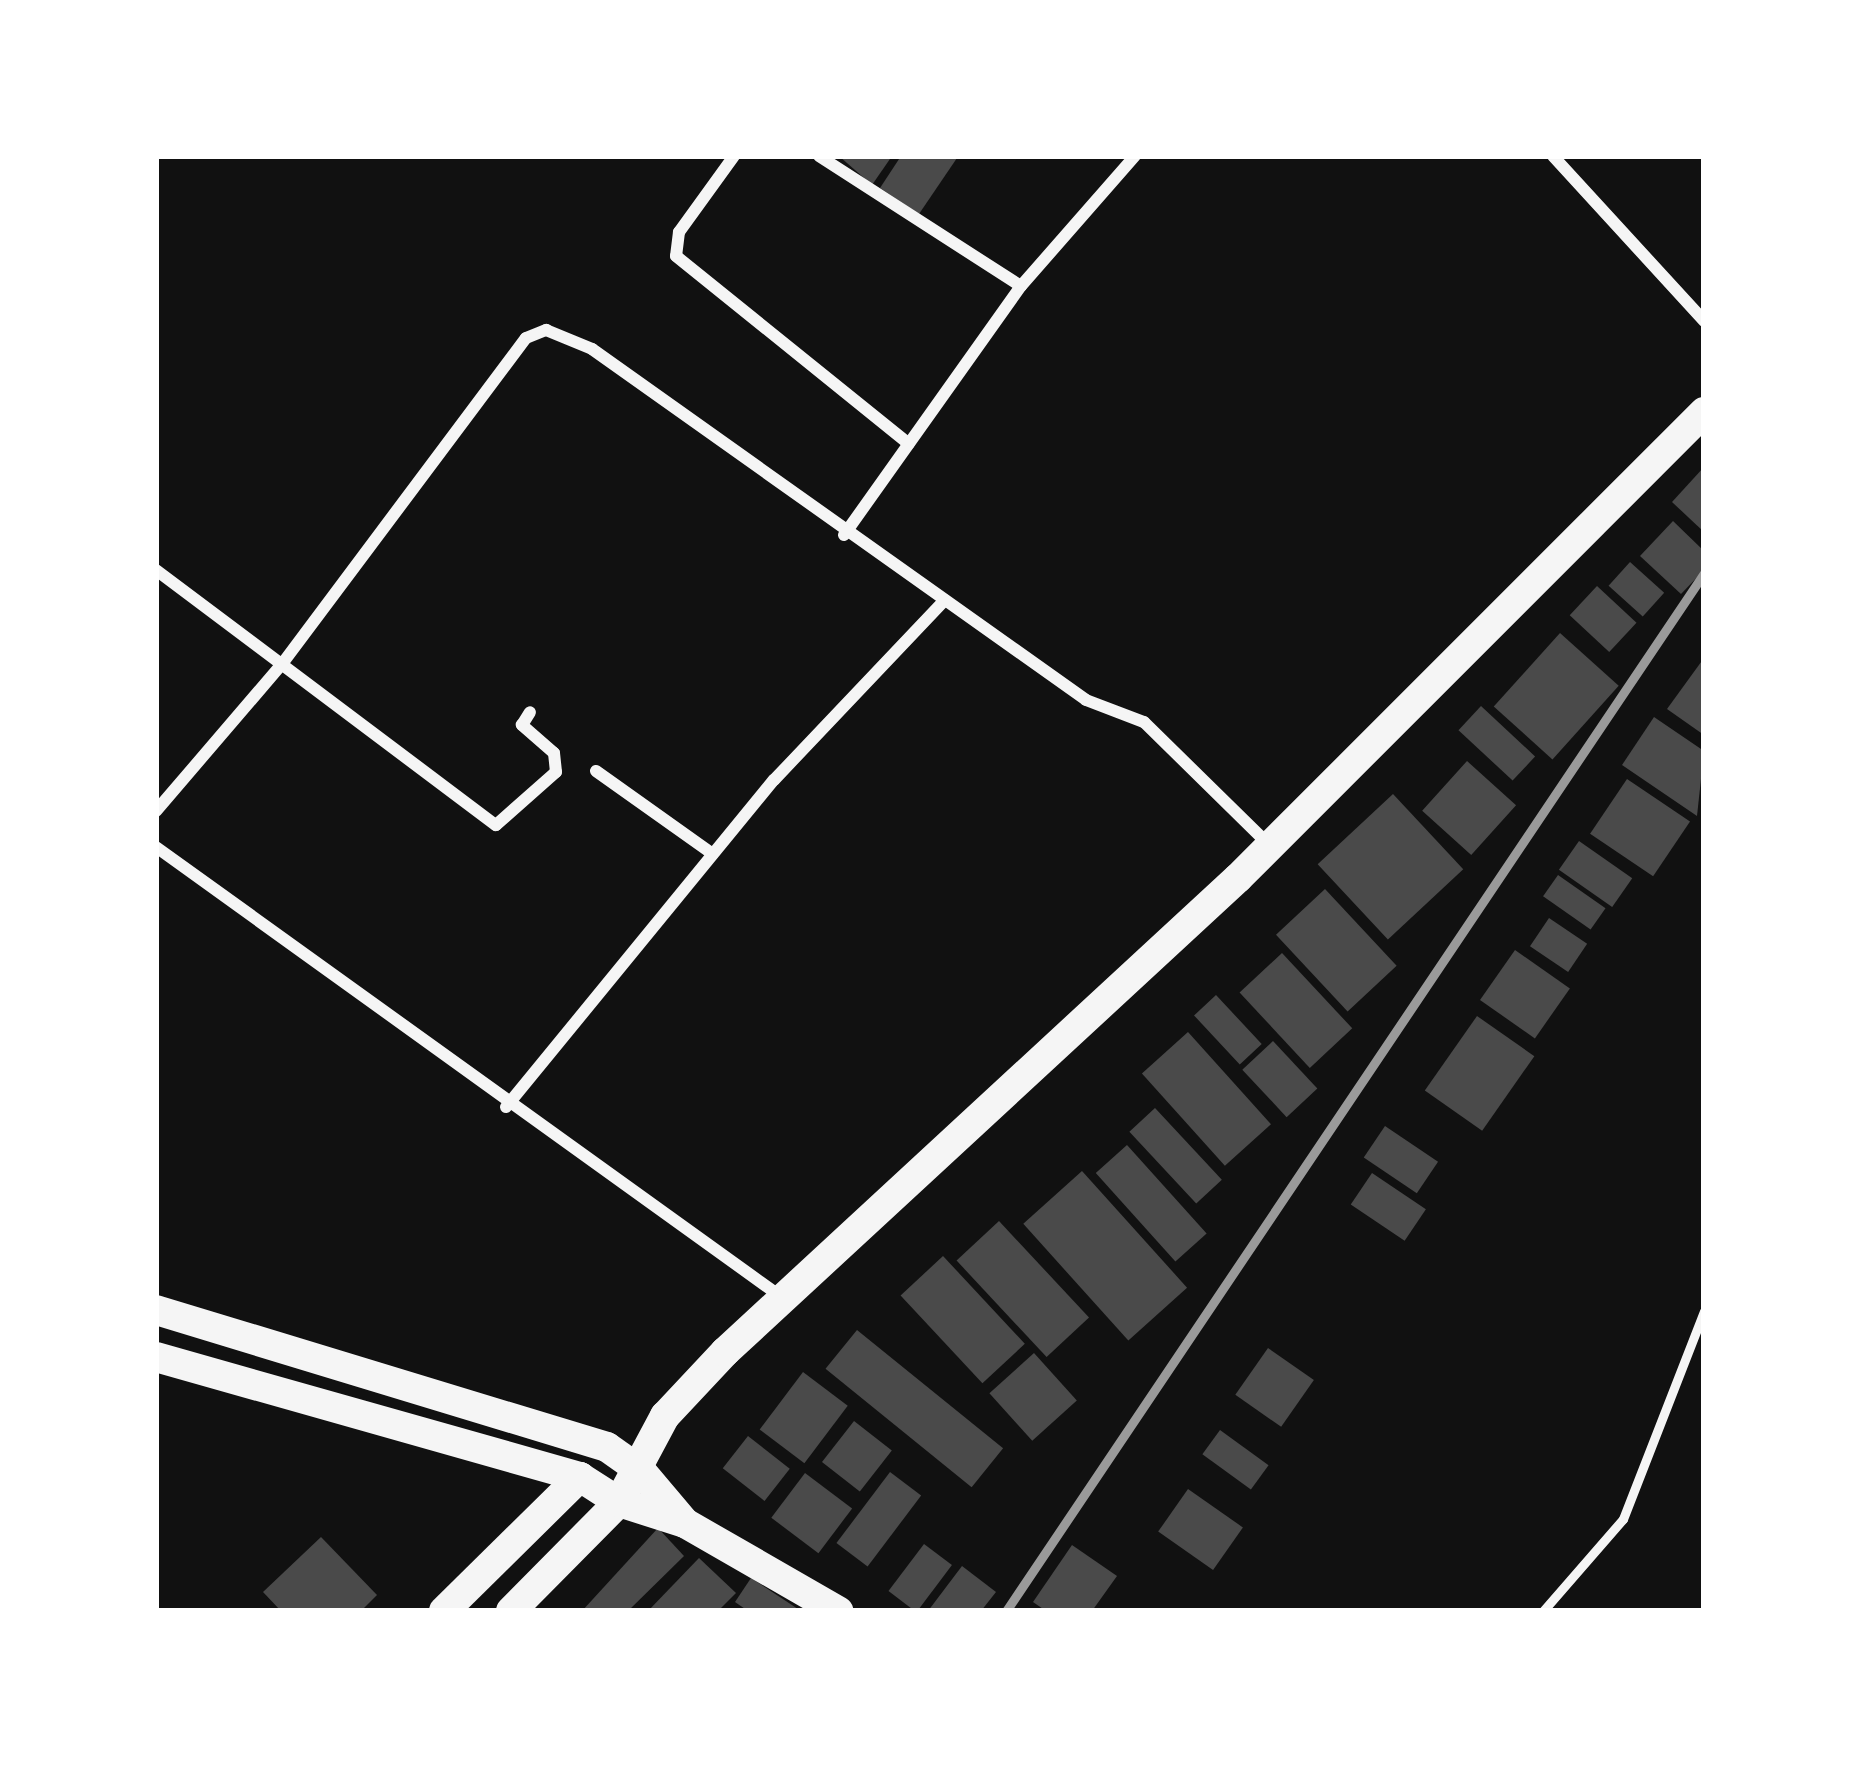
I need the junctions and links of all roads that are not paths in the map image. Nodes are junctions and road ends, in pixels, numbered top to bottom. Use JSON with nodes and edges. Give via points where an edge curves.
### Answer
{"nodes":[{"id":1,"x":734,"y":156,"type":"edge"},
{"id":2,"x":819,"y":156,"type":"edge"},
{"id":3,"x":1135,"y":156,"type":"edge"},
{"id":4,"x":1553,"y":156,"type":"edge"},
{"id":5,"x":1021,"y":286,"type":"junction"},
{"id":6,"x":1704,"y":321,"type":"edge"},
{"id":7,"x":1704,"y":412,"type":"edge"},
{"id":8,"x":909,"y":444,"type":"junction"},
{"id":9,"x":844,"y":535,"type":"junction"},
{"id":10,"x":156,"y":570,"type":"edge"},
{"id":11,"x":945,"y":600,"type":"junction"},
{"id":12,"x":282,"y":664,"type":"junction"},
{"id":13,"x":530,"y":712,"type":"dead end"},
{"id":14,"x":596,"y":771,"type":"dead end"},
{"id":15,"x":156,"y":811,"type":"edge"},
{"id":16,"x":1271,"y":846,"type":"junction"},
{"id":17,"x":156,"y":847,"type":"edge"},
{"id":18,"x":712,"y":854,"type":"junction"},
{"id":19,"x":506,"y":1107,"type":"junction"},
{"id":20,"x":781,"y":1296,"type":"junction"},
{"id":21,"x":156,"y":1310,"type":"edge"},
{"id":22,"x":1704,"y":1311,"type":"edge"},
{"id":23,"x":156,"y":1357,"type":"edge"},
{"id":24,"x":665,"y":1416,"type":"junction"},
{"id":25,"x":607,"y":1447,"type":"junction"},
{"id":26,"x":641,"y":1471,"type":"junction"},
{"id":27,"x":580,"y":1477,"type":"junction"},
{"id":28,"x":619,"y":1502,"type":"junction"},
{"id":29,"x":686,"y":1523,"type":"junction"},
{"id":30,"x":444,"y":1611,"type":"edge"},
{"id":31,"x":511,"y":1611,"type":"edge"},
{"id":32,"x":838,"y":1611,"type":"edge"},
{"id":33,"x":1543,"y":1611,"type":"edge"}],
"edges":[{"from":1,"to":8,"type":"street","via":[[679,232],[676,256]]},
{"from":2,"to":5,"type":"street"},
{"from":3,"to":5,"type":"street"},
{"from":4,"to":6,"type":"street"},
{"from":5,"to":8,"type":"street"},
{"from":7,"to":16,"type":"main road"},
{"from":8,"to":9,"type":"street"},
{"from":9,"to":11,"type":"street"},
{"from":9,"to":12,"type":"street","via":[[592,349],[546,330],[526,338]]},
{"from":10,"to":12,"type":"street"},
{"from":11,"to":16,"type":"street","via":[[1086,700],[1144,722]]},
{"from":11,"to":18,"type":"street"},
{"from":12,"to":13,"type":"street","via":[[496,825],[556,772],[554,753],[522,725]]},
{"from":12,"to":15,"type":"street"},
{"from":14,"to":18,"type":"street"},
{"from":16,"to":20,"type":"main road"},
{"from":17,"to":19,"type":"street"},
{"from":18,"to":19,"type":"street"},
{"from":19,"to":20,"type":"street"},
{"from":20,"to":24,"type":"main road"},
{"from":21,"to":25,"type":"main road"},
{"from":22,"to":33,"type":"lane","via":[[1623,1519]]},
{"from":23,"to":27,"type":"main road"},
{"from":24,"to":25,"type":"main road"},
{"from":24,"to":26,"type":"main road"},
{"from":25,"to":26,"type":"main road"},
{"from":25,"to":27,"type":"main road"},
{"from":26,"to":28,"type":"main road"},
{"from":26,"to":29,"type":"main road"},
{"from":27,"to":28,"type":"main road"},
{"from":27,"to":30,"type":"main road"},
{"from":28,"to":29,"type":"main road"},
{"from":28,"to":31,"type":"main road"},
{"from":29,"to":32,"type":"main road"}]}
